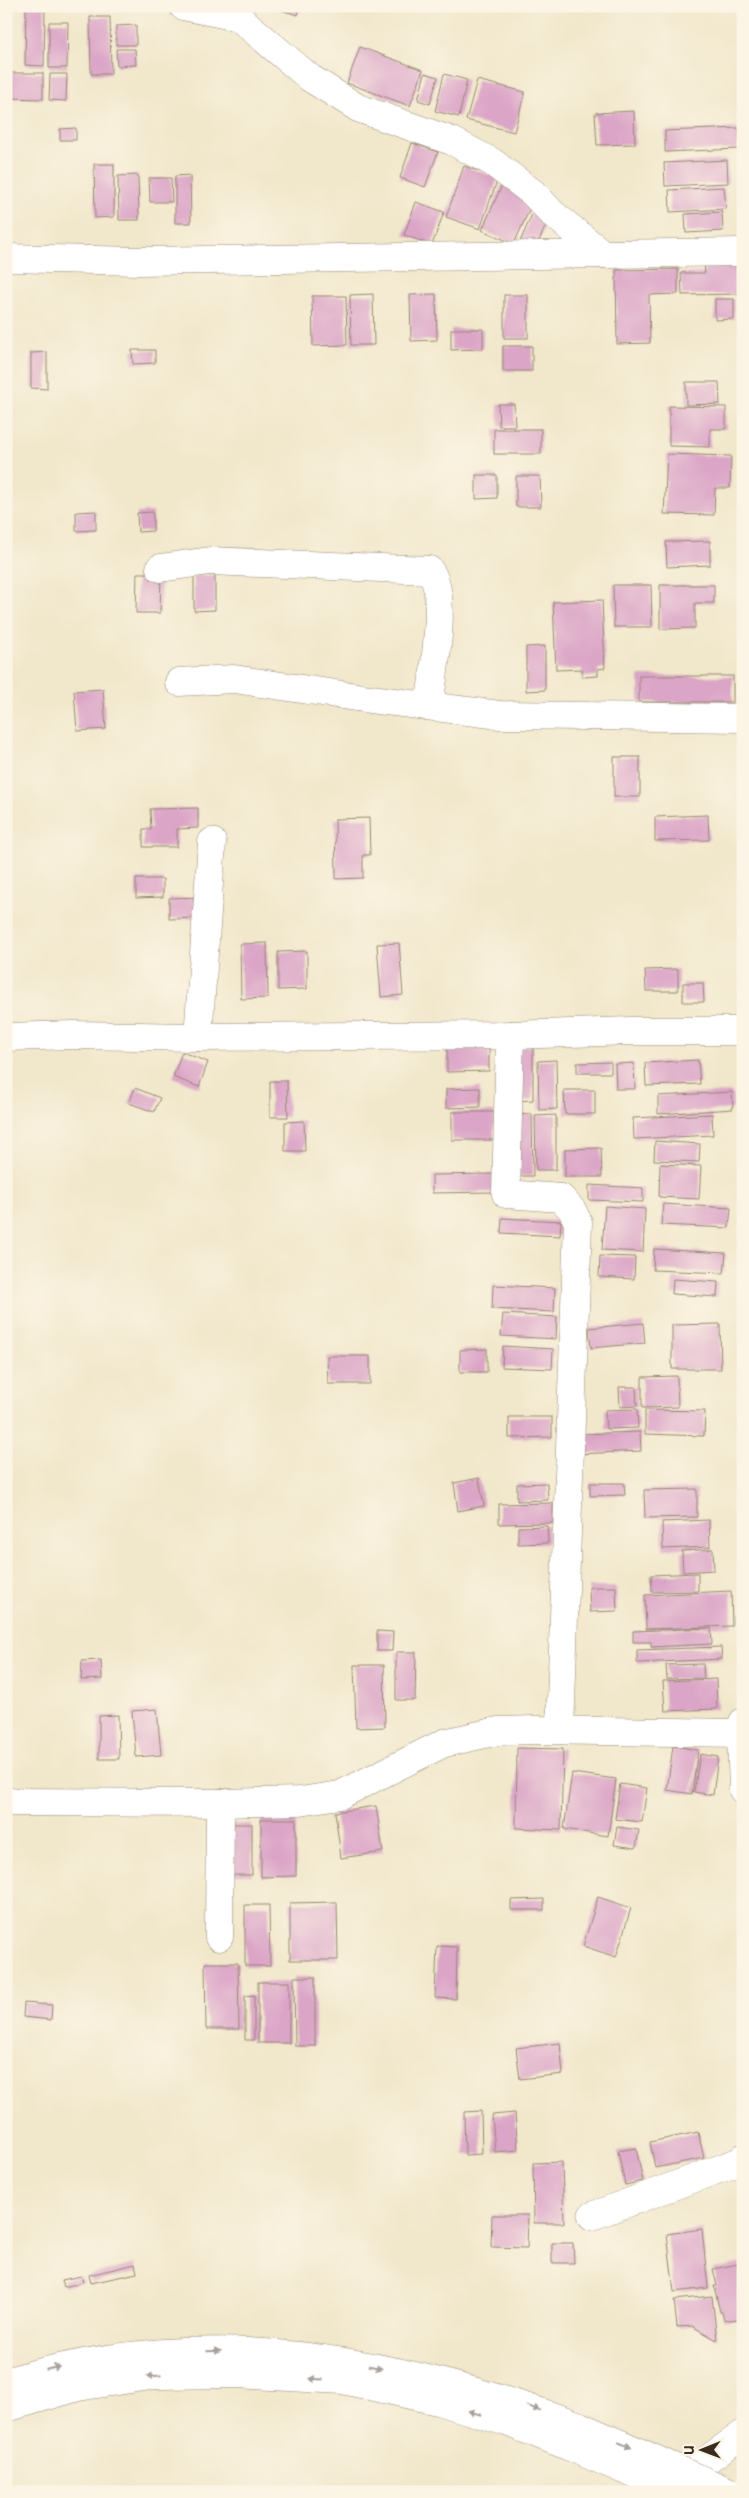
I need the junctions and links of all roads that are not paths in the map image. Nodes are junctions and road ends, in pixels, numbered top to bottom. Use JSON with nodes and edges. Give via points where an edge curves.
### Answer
{"nodes":[{"id":1,"x":183,"y":6,"type":"edge"},
{"id":2,"x":743,"y":252,"type":"edge"},
{"id":3,"x":603,"y":254,"type":"junction"},
{"id":4,"x":6,"y":258,"type":"edge"},
{"id":5,"x":160,"y":568,"type":"dead end"},
{"id":6,"x":179,"y":682,"type":"dead end"},
{"id":7,"x":429,"y":706,"type":"junction"},
{"id":8,"x":743,"y":718,"type":"edge"},
{"id":9,"x":212,"y":842,"type":"dead end"},
{"id":10,"x":743,"y":1031,"type":"edge"},
{"id":11,"x":510,"y":1035,"type":"junction"},
{"id":12,"x":6,"y":1037,"type":"edge"},
{"id":13,"x":198,"y":1037,"type":"junction"},
{"id":14,"x":742,"y":1728,"type":"edge"},
{"id":15,"x":560,"y":1730,"type":"junction"},
{"id":16,"x":743,"y":1790,"type":"edge"},
{"id":17,"x":6,"y":1802,"type":"edge"},
{"id":18,"x":220,"y":1803,"type":"junction"},
{"id":19,"x":220,"y":1937,"type":"dead end"},
{"id":20,"x":743,"y":2158,"type":"edge"},
{"id":21,"x":592,"y":2216,"type":"dead end"},
{"id":22,"x":6,"y":2382,"type":"edge"},
{"id":23,"x":6,"y":2408,"type":"edge"},
{"id":24,"x":743,"y":2434,"type":"edge"},
{"id":25,"x":575,"y":2436,"type":"junction"},
{"id":26,"x":663,"y":2492,"type":"edge"},
{"id":27,"x":676,"y":2492,"type":"edge"},
{"id":28,"x":730,"y":2492,"type":"edge"}],
"edges":[{"from":1,"to":3,"type":"main road","via":[[238,17],[310,78],[358,108],[452,141],[492,162]]},
{"from":2,"to":3,"type":"main road"},
{"from":3,"to":4,"type":"main road","via":[[139,260]]},
{"from":5,"to":7,"type":"main road","via":[[210,561],[429,570],[438,587],[439,615]]},
{"from":6,"to":7,"type":"main road","via":[[234,679]]},
{"from":7,"to":8,"type":"main road","via":[[500,715]]},
{"from":9,"to":13,"type":"main road"},
{"from":10,"to":11,"type":"main road"},
{"from":11,"to":13,"type":"main road"},
{"from":11,"to":15,"type":"main road","via":[[506,1194],[561,1198],[578,1222]]},
{"from":12,"to":13,"type":"main road"},
{"from":14,"to":15,"type":"main road"},
{"from":14,"to":16,"type":"main road"},
{"from":15,"to":18,"type":"main road","via":[[498,1732],[444,1743],[340,1795]]},
{"from":17,"to":18,"type":"main road"},
{"from":18,"to":19,"type":"main road"},
{"from":20,"to":21,"type":"main road"},
{"from":22,"to":25,"type":"main road","one_way":true,"via":[[50,2368],[112,2356],[243,2350],[351,2362],[444,2382],[511,2400]]},
{"from":25,"to":23,"type":"main road","one_way":true,"via":[[343,2380],[237,2374],[157,2375],[78,2387]]},
{"from":24,"to":26,"type":"main road"},
{"from":25,"to":27,"type":"main road","bridge":true},
{"from":25,"to":28,"type":"main road","one_way":true,"bridge":true}]}
